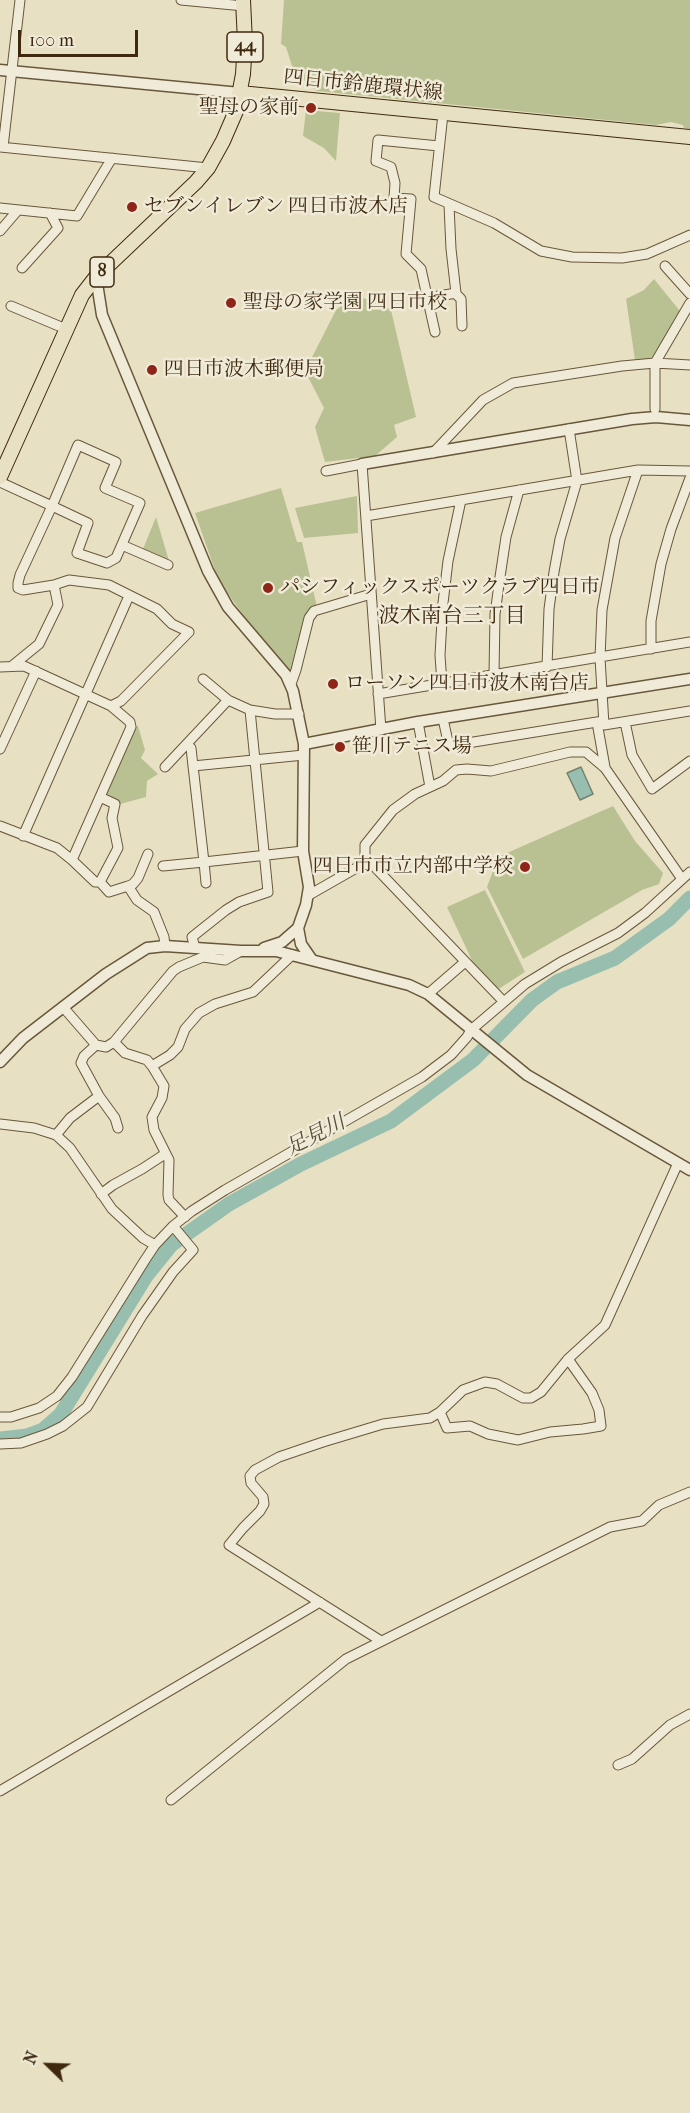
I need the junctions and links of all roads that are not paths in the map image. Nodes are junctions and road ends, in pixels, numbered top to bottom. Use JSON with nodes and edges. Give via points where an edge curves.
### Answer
{"nodes":[{"id":1,"x":20,"y":0,"type":"edge"},
{"id":2,"x":182,"y":0,"type":"edge"},
{"id":3,"x":243,"y":3,"type":"edge"},
{"id":4,"x":0,"y":70,"type":"edge"},
{"id":5,"x":12,"y":71,"type":"junction"},
{"id":6,"x":240,"y":93,"type":"junction"},
{"id":7,"x":443,"y":114,"type":"junction"},
{"id":8,"x":690,"y":137,"type":"edge"},
{"id":9,"x":439,"y":146,"type":"junction"},
{"id":10,"x":1,"y":147,"type":"edge"},
{"id":11,"x":112,"y":158,"type":"junction"},
{"id":12,"x":208,"y":168,"type":"junction"},
{"id":13,"x":449,"y":205,"type":"junction"},
{"id":14,"x":0,"y":208,"type":"edge"},
{"id":15,"x":18,"y":210,"type":"junction"},
{"id":16,"x":50,"y":213,"type":"junction"},
{"id":17,"x":0,"y":231,"type":"edge"},
{"id":18,"x":690,"y":235,"type":"edge"},
{"id":19,"x":665,"y":266,"type":"dead end"},
{"id":20,"x":22,"y":268,"type":"dead end"},
{"id":21,"x":96,"y":277,"type":"junction"},
{"id":22,"x":455,"y":293,"type":"junction"},
{"id":23,"x":690,"y":294,"type":"edge"},
{"id":24,"x":427,"y":298,"type":"junction"},
{"id":25,"x":690,"y":303,"type":"edge"},
{"id":26,"x":11,"y":306,"type":"dead end"},
{"id":27,"x":687,"y":313,"type":"edge"},
{"id":28,"x":462,"y":326,"type":"dead end"},
{"id":29,"x":66,"y":329,"type":"junction"},
{"id":30,"x":435,"y":332,"type":"dead end"},
{"id":31,"x":654,"y":363,"type":"junction"},
{"id":32,"x":690,"y":365,"type":"edge"},
{"id":33,"x":655,"y":409,"type":"dead end"},
{"id":34,"x":690,"y":420,"type":"edge"},
{"id":35,"x":569,"y":429,"type":"junction"},
{"id":36,"x":433,"y":453,"type":"junction"},
{"id":37,"x":362,"y":464,"type":"junction"},
{"id":38,"x":639,"y":470,"type":"junction"},
{"id":39,"x":326,"y":471,"type":"dead end"},
{"id":40,"x":690,"y":471,"type":"edge"},
{"id":41,"x":0,"y":477,"type":"edge"},
{"id":42,"x":690,"y":478,"type":"edge"},
{"id":43,"x":577,"y":481,"type":"junction"},
{"id":44,"x":0,"y":482,"type":"edge"},
{"id":45,"x":519,"y":490,"type":"junction"},
{"id":46,"x":461,"y":500,"type":"junction"},
{"id":47,"x":52,"y":506,"type":"junction"},
{"id":48,"x":366,"y":516,"type":"junction"},
{"id":49,"x":122,"y":545,"type":"junction"},
{"id":50,"x":168,"y":565,"type":"dead end"},
{"id":51,"x":54,"y":585,"type":"junction"},
{"id":52,"x":371,"y":594,"type":"junction"},
{"id":53,"x":129,"y":596,"type":"junction"},
{"id":54,"x":690,"y":642,"type":"edge"},
{"id":55,"x":651,"y":649,"type":"junction"},
{"id":56,"x":600,"y":658,"type":"junction"},
{"id":57,"x":12,"y":666,"type":"junction"},
{"id":58,"x":0,"y":667,"type":"edge"},
{"id":59,"x":547,"y":667,"type":"junction"},
{"id":60,"x":36,"y":671,"type":"junction"},
{"id":61,"x":494,"y":675,"type":"junction"},
{"id":62,"x":203,"y":679,"type":"dead end"},
{"id":63,"x":690,"y":679,"type":"edge"},
{"id":64,"x":291,"y":684,"type":"junction"},
{"id":65,"x":442,"y":684,"type":"junction"},
{"id":66,"x":86,"y":693,"type":"junction"},
{"id":67,"x":601,"y":693,"type":"junction"},
{"id":68,"x":378,"y":694,"type":"junction"},
{"id":69,"x":228,"y":700,"type":"junction"},
{"id":70,"x":111,"y":706,"type":"junction"},
{"id":71,"x":250,"y":710,"type":"junction"},
{"id":72,"x":690,"y":711,"type":"edge"},
{"id":73,"x":298,"y":714,"type":"junction"},
{"id":74,"x":444,"y":719,"type":"junction"},
{"id":75,"x":418,"y":722,"type":"junction"},
{"id":76,"x":625,"y":722,"type":"junction"},
{"id":77,"x":601,"y":724,"type":"junction"},
{"id":78,"x":381,"y":730,"type":"junction"},
{"id":79,"x":191,"y":748,"type":"dead end"},
{"id":80,"x":0,"y":749,"type":"edge"},
{"id":81,"x":304,"y":749,"type":"junction"},
{"id":82,"x":255,"y":760,"type":"junction"},
{"id":83,"x":690,"y":760,"type":"edge"},
{"id":84,"x":193,"y":766,"type":"junction"},
{"id":85,"x":165,"y":767,"type":"dead end"},
{"id":86,"x":605,"y":768,"type":"junction"},
{"id":87,"x":429,"y":787,"type":"junction"},
{"id":88,"x":100,"y":797,"type":"junction"},
{"id":89,"x":0,"y":826,"type":"edge"},
{"id":90,"x":23,"y":836,"type":"junction"},
{"id":91,"x":303,"y":851,"type":"junction"},
{"id":92,"x":148,"y":854,"type":"dead end"},
{"id":93,"x":264,"y":855,"type":"junction"},
{"id":94,"x":72,"y":860,"type":"junction"},
{"id":95,"x":365,"y":860,"type":"junction"},
{"id":96,"x":204,"y":862,"type":"junction"},
{"id":97,"x":163,"y":866,"type":"dead end"},
{"id":98,"x":690,"y":872,"type":"edge"},
{"id":99,"x":682,"y":879,"type":"junction"},
{"id":100,"x":100,"y":882,"type":"junction"},
{"id":101,"x":206,"y":883,"type":"dead end"},
{"id":102,"x":128,"y":886,"type":"junction"},
{"id":103,"x":309,"y":895,"type":"junction"},
{"id":104,"x":298,"y":928,"type":"junction"},
{"id":105,"x":165,"y":946,"type":"junction"},
{"id":106,"x":200,"y":951,"type":"junction"},
{"id":107,"x":255,"y":951,"type":"junction"},
{"id":108,"x":292,"y":955,"type":"junction"},
{"id":109,"x":315,"y":962,"type":"junction"},
{"id":110,"x":465,"y":962,"type":"junction"},
{"id":111,"x":428,"y":994,"type":"junction"},
{"id":112,"x":504,"y":1002,"type":"junction"},
{"id":113,"x":63,"y":1007,"type":"junction"},
{"id":114,"x":472,"y":1031,"type":"junction"},
{"id":115,"x":114,"y":1042,"type":"junction"},
{"id":116,"x":96,"y":1045,"type":"junction"},
{"id":117,"x":0,"y":1062,"type":"edge"},
{"id":118,"x":152,"y":1066,"type":"junction"},
{"id":119,"x":99,"y":1096,"type":"junction"},
{"id":120,"x":0,"y":1124,"type":"edge"},
{"id":121,"x":118,"y":1128,"type":"dead end"},
{"id":122,"x":56,"y":1136,"type":"junction"},
{"id":123,"x":165,"y":1154,"type":"junction"},
{"id":124,"x":678,"y":1163,"type":"junction"},
{"id":125,"x":690,"y":1170,"type":"edge"},
{"id":126,"x":101,"y":1194,"type":"junction"},
{"id":127,"x":185,"y":1217,"type":"junction"},
{"id":128,"x":173,"y":1227,"type":"junction"},
{"id":129,"x":155,"y":1245,"type":"junction"},
{"id":130,"x":568,"y":1359,"type":"junction"},
{"id":131,"x":440,"y":1412,"type":"junction"},
{"id":132,"x":0,"y":1417,"type":"edge"},
{"id":133,"x":0,"y":1444,"type":"edge"},
{"id":134,"x":690,"y":1492,"type":"edge"},
{"id":135,"x":320,"y":1602,"type":"junction"},
{"id":136,"x":381,"y":1641,"type":"junction"},
{"id":137,"x":690,"y":1714,"type":"edge"},
{"id":138,"x":618,"y":1765,"type":"dead end"},
{"id":139,"x":0,"y":1791,"type":"edge"},
{"id":140,"x":171,"y":1800,"type":"dead end"}],
"edges":[{"from":1,"to":5,"type":"street"},
{"from":2,"to":3,"type":"street"},
{"from":3,"to":6,"type":"main road","number":"44","via":[[245,42]]},
{"from":4,"to":5,"type":"street"},
{"from":5,"to":6,"type":"street"},
{"from":5,"to":10,"type":"street"},
{"from":6,"to":7,"type":"main road","name":"四日市鈴鹿環状線"},
{"from":6,"to":12,"type":"main road","number":"8","via":[[224,141]]},
{"from":7,"to":8,"type":"main road","name":"四日市鈴鹿環状線"},
{"from":7,"to":9,"type":"street"},
{"from":9,"to":13,"type":"street","via":[[434,197]]},
{"from":9,"to":24,"type":"street","via":[[378,140],[376,161],[391,167],[394,198],[411,199],[406,254],[421,269]]},
{"from":10,"to":11,"type":"street"},
{"from":11,"to":12,"type":"street"},
{"from":11,"to":16,"type":"street","via":[[77,216]]},
{"from":12,"to":21,"type":"main road","number":"8"},
{"from":13,"to":18,"type":"street","via":[[555,255],[622,258],[647,254]]},
{"from":13,"to":22,"type":"street"},
{"from":14,"to":15,"type":"street"},
{"from":15,"to":16,"type":"street"},
{"from":15,"to":17,"type":"street"},
{"from":16,"to":20,"type":"street","via":[[58,228]]},
{"from":19,"to":23,"type":"street"},
{"from":21,"to":29,"type":"main road","number":"8","via":[[82,295]]},
{"from":21,"to":64,"type":"street","via":[[102,315],[212,579],[228,607]]},
{"from":22,"to":24,"type":"street"},
{"from":22,"to":28,"type":"street","via":[[461,299]]},
{"from":24,"to":30,"type":"street"},
{"from":25,"to":27,"type":"street"},
{"from":26,"to":29,"type":"street"},
{"from":27,"to":31,"type":"street"},
{"from":29,"to":41,"type":"main road","number":"8"},
{"from":31,"to":32,"type":"street"},
{"from":31,"to":33,"type":"street"},
{"from":31,"to":36,"type":"street","via":[[502,388],[483,400]]},
{"from":34,"to":35,"type":"street","via":[[648,418]]},
{"from":35,"to":36,"type":"street"},
{"from":35,"to":43,"type":"street"},
{"from":36,"to":37,"type":"street"},
{"from":37,"to":39,"type":"street"},
{"from":37,"to":48,"type":"street"},
{"from":38,"to":40,"type":"street"},
{"from":38,"to":43,"type":"street"},
{"from":38,"to":56,"type":"street","via":[[611,555],[602,610]]},
{"from":42,"to":55,"type":"street","via":[[661,564],[651,621]]},
{"from":43,"to":45,"type":"street"},
{"from":43,"to":59,"type":"street","via":[[554,572]]},
{"from":44,"to":47,"type":"street"},
{"from":45,"to":46,"type":"street"},
{"from":45,"to":61,"type":"street","via":[[506,537],[495,614]]},
{"from":46,"to":48,"type":"street"},
{"from":46,"to":65,"type":"street","via":[[443,603]]},
{"from":47,"to":49,"type":"street","via":[[88,523],[77,553],[107,563],[116,558]]},
{"from":47,"to":49,"type":"street","via":[[78,445],[116,462],[105,488],[140,503]]},
{"from":47,"to":51,"type":"street","via":[[20,575],[18,588]]},
{"from":48,"to":52,"type":"street"},
{"from":49,"to":50,"type":"street"},
{"from":51,"to":53,"type":"street","via":[[69,580],[109,585]]},
{"from":51,"to":57,"type":"street","via":[[58,605],[39,644]]},
{"from":52,"to":64,"type":"street","via":[[314,611]]},
{"from":52,"to":68,"type":"street"},
{"from":53,"to":66,"type":"street"},
{"from":53,"to":70,"type":"street","via":[[157,609],[172,624],[189,632],[121,701]]},
{"from":54,"to":55,"type":"street"},
{"from":55,"to":56,"type":"street"},
{"from":56,"to":59,"type":"street"},
{"from":56,"to":67,"type":"street"},
{"from":57,"to":58,"type":"street"},
{"from":57,"to":60,"type":"street"},
{"from":59,"to":61,"type":"street"},
{"from":60,"to":66,"type":"street"},
{"from":60,"to":80,"type":"street"},
{"from":61,"to":65,"type":"street"},
{"from":62,"to":69,"type":"street"},
{"from":63,"to":67,"type":"street"},
{"from":64,"to":73,"type":"street"},
{"from":65,"to":68,"type":"street"},
{"from":66,"to":70,"type":"street"},
{"from":66,"to":90,"type":"street"},
{"from":67,"to":74,"type":"street"},
{"from":67,"to":77,"type":"street"},
{"from":68,"to":78,"type":"street"},
{"from":69,"to":71,"type":"street"},
{"from":69,"to":85,"type":"street"},
{"from":70,"to":88,"type":"street","via":[[131,727]]},
{"from":71,"to":73,"type":"street"},
{"from":71,"to":82,"type":"street"},
{"from":72,"to":76,"type":"street"},
{"from":73,"to":81,"type":"street"},
{"from":74,"to":75,"type":"street"},
{"from":74,"to":77,"type":"street","via":[[449,746]]},
{"from":75,"to":78,"type":"street"},
{"from":75,"to":87,"type":"street"},
{"from":76,"to":77,"type":"street"},
{"from":76,"to":83,"type":"street","via":[[632,755],[652,789]]},
{"from":77,"to":86,"type":"street"},
{"from":78,"to":81,"type":"street"},
{"from":79,"to":84,"type":"street"},
{"from":81,"to":82,"type":"street"},
{"from":81,"to":91,"type":"street"},
{"from":82,"to":84,"type":"street"},
{"from":82,"to":93,"type":"street"},
{"from":84,"to":96,"type":"street"},
{"from":86,"to":87,"type":"street","via":[[586,752],[570,752],[491,771],[456,770]]},
{"from":86,"to":99,"type":"street"},
{"from":87,"to":95,"type":"street","via":[[393,810],[365,845]]},
{"from":88,"to":94,"type":"street"},
{"from":88,"to":100,"type":"street","via":[[115,804],[112,818],[118,848]]},
{"from":89,"to":90,"type":"street"},
{"from":90,"to":94,"type":"street","via":[[57,849]]},
{"from":91,"to":93,"type":"street"},
{"from":91,"to":103,"type":"street"},
{"from":92,"to":102,"type":"street","via":[[138,878]]},
{"from":93,"to":96,"type":"street"},
{"from":93,"to":106,"type":"street","via":[[268,892],[239,902],[192,937]]},
{"from":94,"to":100,"type":"street","via":[[95,882]]},
{"from":95,"to":103,"type":"street"},
{"from":95,"to":110,"type":"street"},
{"from":96,"to":97,"type":"street"},
{"from":96,"to":101,"type":"street"},
{"from":98,"to":99,"type":"street"},
{"from":99,"to":112,"type":"street","via":[[618,933],[561,962]]},
{"from":100,"to":102,"type":"street","via":[[109,891]]},
{"from":102,"to":105,"type":"street","via":[[137,900],[154,912]]},
{"from":103,"to":104,"type":"street"},
{"from":104,"to":107,"type":"street","via":[[282,942]]},
{"from":104,"to":109,"type":"street","via":[[305,952]]},
{"from":105,"to":106,"type":"street"},
{"from":105,"to":113,"type":"street","via":[[147,948]]},
{"from":106,"to":107,"type":"street"},
{"from":106,"to":115,"type":"street","via":[[173,971]]},
{"from":107,"to":108,"type":"street"},
{"from":108,"to":109,"type":"street"},
{"from":108,"to":118,"type":"street","via":[[253,992],[199,1012],[185,1029],[178,1047]]},
{"from":109,"to":111,"type":"street","via":[[409,985]]},
{"from":110,"to":111,"type":"street"},
{"from":110,"to":112,"type":"street"},
{"from":111,"to":114,"type":"street"},
{"from":112,"to":114,"type":"street"},
{"from":113,"to":116,"type":"street"},
{"from":113,"to":117,"type":"street"},
{"from":114,"to":124,"type":"street","via":[[538,1082]]},
{"from":114,"to":127,"type":"street","via":[[451,1055],[422,1077]]},
{"from":115,"to":116,"type":"street","via":[[103,1048]]},
{"from":115,"to":118,"type":"street","via":[[125,1053],[147,1060]]},
{"from":116,"to":119,"type":"street","via":[[81,1063]]},
{"from":118,"to":123,"type":"street","via":[[164,1086],[152,1117]]},
{"from":119,"to":121,"type":"street"},
{"from":119,"to":122,"type":"street","via":[[70,1118]]},
{"from":120,"to":122,"type":"street","via":[[34,1128]]},
{"from":122,"to":126,"type":"street","via":[[70,1148]]},
{"from":123,"to":126,"type":"street"},
{"from":123,"to":127,"type":"street","via":[[170,1167],[168,1195]]},
{"from":124,"to":125,"type":"street"},
{"from":124,"to":130,"type":"street","via":[[605,1325]]},
{"from":126,"to":129,"type":"street","via":[[126,1224]]},
{"from":127,"to":128,"type":"street"},
{"from":128,"to":129,"type":"street"},
{"from":128,"to":133,"type":"street","via":[[193,1250],[142,1316],[87,1407],[47,1434],[21,1443]]},
{"from":129,"to":132,"type":"street","via":[[57,1396],[39,1408],[11,1418]]},
{"from":130,"to":131,"type":"street","via":[[541,1392],[531,1398],[485,1382],[463,1390]]},
{"from":130,"to":131,"type":"street","via":[[592,1393],[601,1426],[518,1440],[470,1426],[447,1428]]},
{"from":131,"to":135,"type":"street","via":[[430,1418],[383,1424],[323,1442],[279,1457],[250,1476],[264,1504],[229,1545]]},
{"from":134,"to":136,"type":"street","via":[[659,1505],[642,1521],[610,1527]]},
{"from":135,"to":136,"type":"street"},
{"from":135,"to":139,"type":"street"},
{"from":136,"to":140,"type":"street","via":[[346,1659]]},
{"from":137,"to":138,"type":"street","via":[[670,1725],[632,1759]]}]}
